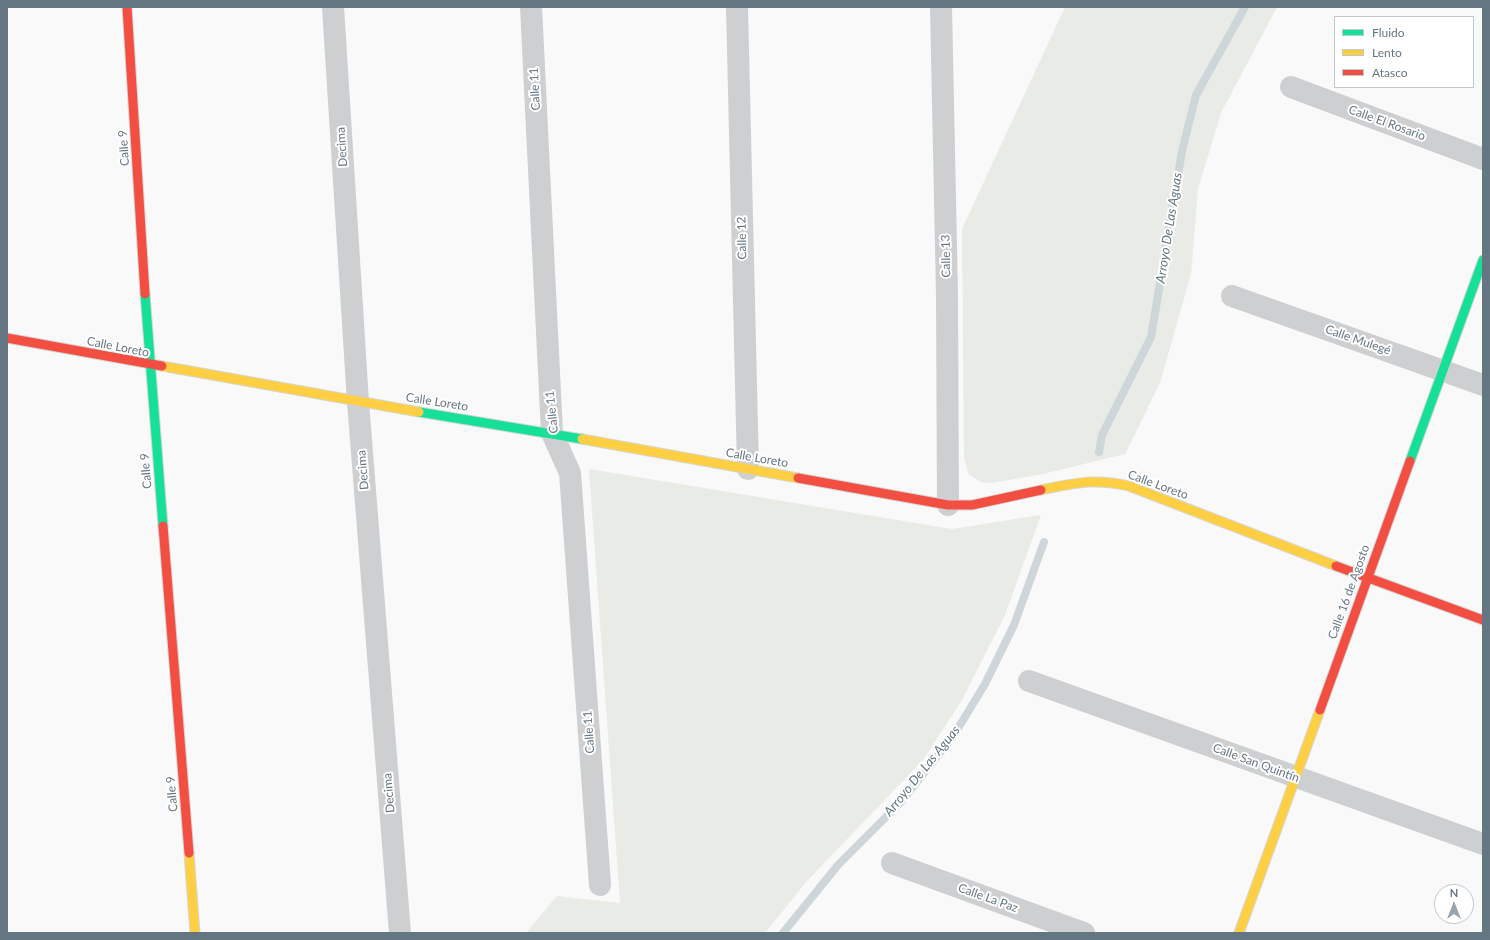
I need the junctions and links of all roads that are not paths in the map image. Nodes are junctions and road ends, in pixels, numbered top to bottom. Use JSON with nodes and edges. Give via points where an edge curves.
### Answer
{"nodes":[{"id":1,"x":127,"y":7,"type":"edge"},
{"id":2,"x":333,"y":7,"type":"edge"},
{"id":3,"x":531,"y":7,"type":"edge"},
{"id":4,"x":737,"y":7,"type":"edge"},
{"id":5,"x":941,"y":7,"type":"edge"},
{"id":6,"x":1291,"y":87,"type":"dead end"},
{"id":7,"x":1483,"y":158,"type":"edge"},
{"id":8,"x":1483,"y":260,"type":"edge"},
{"id":9,"x":1232,"y":296,"type":"dead end"},
{"id":10,"x":7,"y":338,"type":"edge"},
{"id":11,"x":150,"y":365,"type":"junction"},
{"id":12,"x":1443,"y":370,"type":"junction"},
{"id":13,"x":1483,"y":385,"type":"edge"},
{"id":14,"x":358,"y":402,"type":"junction"},
{"id":15,"x":552,"y":432,"type":"junction"},
{"id":16,"x":748,"y":469,"type":"junction"},
{"id":17,"x":948,"y":505,"type":"junction"},
{"id":18,"x":1366,"y":578,"type":"junction"},
{"id":19,"x":1483,"y":620,"type":"edge"},
{"id":20,"x":1029,"y":681,"type":"dead end"},
{"id":21,"x":1296,"y":777,"type":"junction"},
{"id":22,"x":1483,"y":844,"type":"edge"},
{"id":23,"x":892,"y":863,"type":"dead end"},
{"id":24,"x":600,"y":885,"type":"dead end"},
{"id":25,"x":195,"y":933,"type":"edge"},
{"id":26,"x":400,"y":933,"type":"edge"},
{"id":27,"x":1084,"y":933,"type":"edge"},
{"id":28,"x":1239,"y":933,"type":"edge"}],
"edges":[{"from":1,"to":11,"type":"street","name":"Calle 9"},
{"from":2,"to":14,"type":"street","name":"Decima"},
{"from":3,"to":15,"type":"street","name":"Calle 11"},
{"from":4,"to":16,"type":"street","name":"Calle 12"},
{"from":5,"to":17,"type":"street","name":"Calle 13"},
{"from":6,"to":7,"type":"street","name":"Calle El Rosario"},
{"from":8,"to":12,"type":"street","name":"Calle 16 de Agosto"},
{"from":9,"to":12,"type":"street","name":"Calle Mulegé"},
{"from":10,"to":11,"type":"street","name":"Calle Loreto"},
{"from":11,"to":14,"type":"street","name":"Calle Loreto"},
{"from":11,"to":25,"type":"street","name":"Calle 9"},
{"from":12,"to":13,"type":"street","name":"Calle Mulegé"},
{"from":12,"to":18,"type":"street","name":"Calle 16 de Agosto"},
{"from":14,"to":15,"type":"street","name":"Calle Loreto"},
{"from":14,"to":26,"type":"street","name":"Decima"},
{"from":15,"to":16,"type":"street","name":"Calle Loreto"},
{"from":15,"to":24,"type":"street","name":"Calle 11","via":[[570,473]]},
{"from":16,"to":17,"type":"street","name":"Calle Loreto"},
{"from":17,"to":18,"type":"street","name":"Calle Loreto","via":[[972,505],[1084,481],[1107,481],[1129,486]]},
{"from":18,"to":19,"type":"street","name":"Calle Loreto"},
{"from":18,"to":21,"type":"street","name":"Calle 16 de Agosto"},
{"from":20,"to":21,"type":"street","name":"Calle San Quintín"},
{"from":21,"to":22,"type":"street","name":"Calle San Quintín"},
{"from":21,"to":28,"type":"street","name":"Calle 16 de Agosto"},
{"from":23,"to":27,"type":"street","name":"Calle La Paz"}]}
